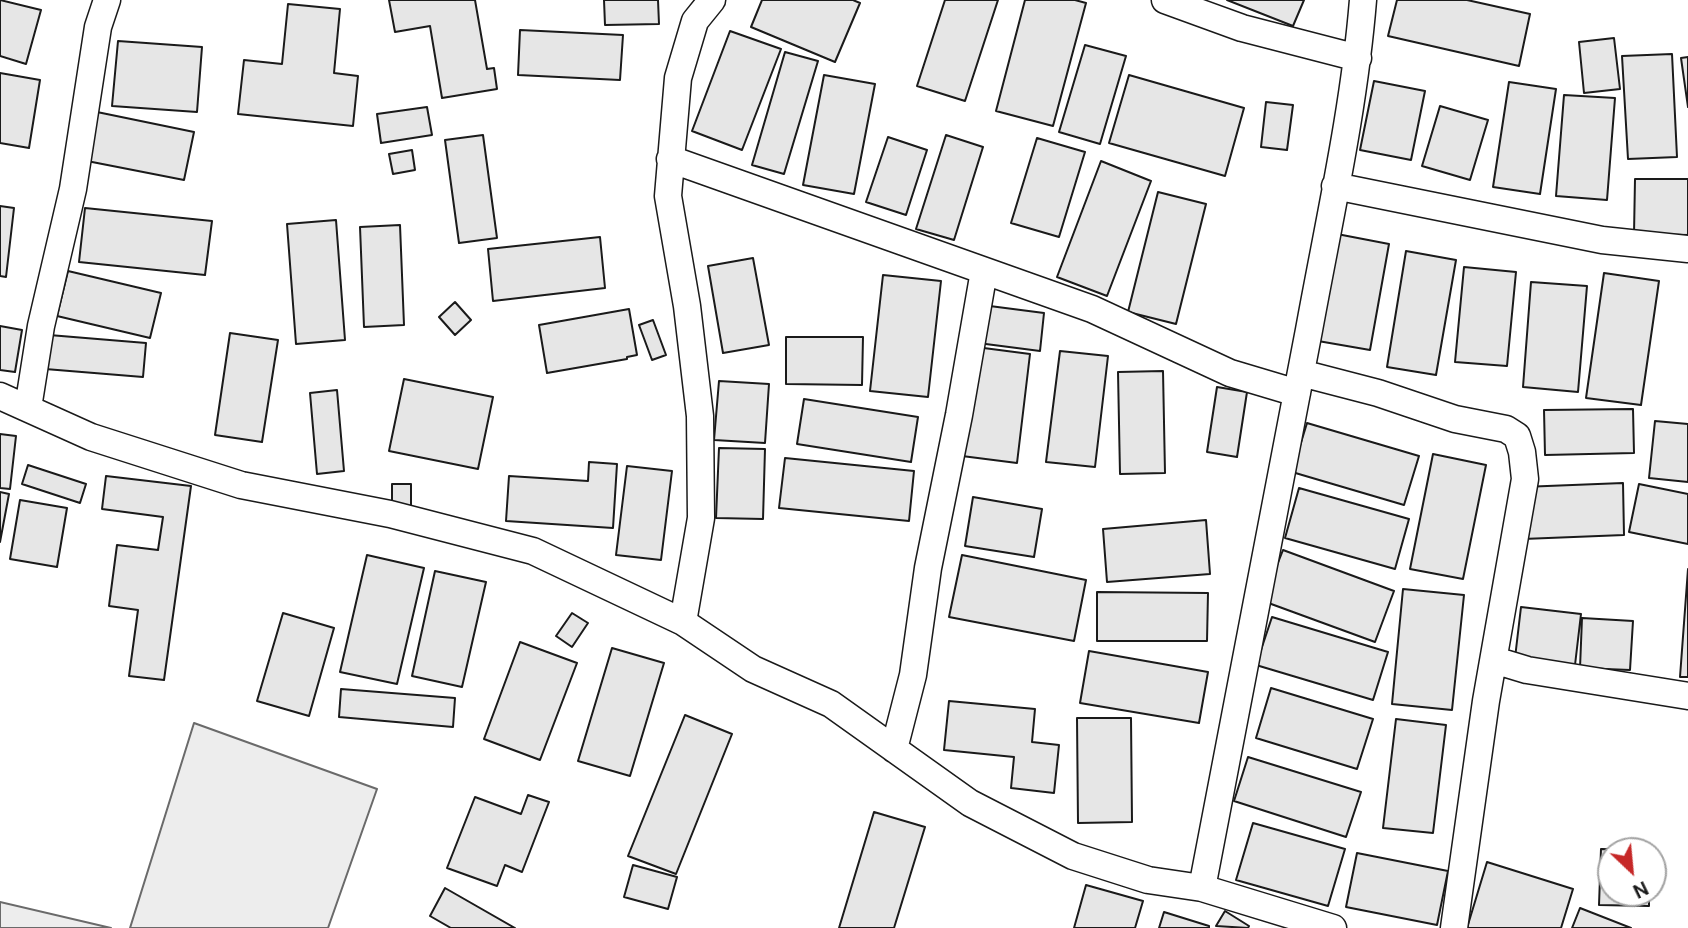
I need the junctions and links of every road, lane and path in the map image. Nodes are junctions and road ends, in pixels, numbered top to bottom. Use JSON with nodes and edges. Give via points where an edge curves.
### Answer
{"nodes":[{"id":1,"x":107,"y":0,"type":"edge"},
{"id":2,"x":712,"y":0,"type":"edge"},
{"id":3,"x":1165,"y":0,"type":"edge"},
{"id":4,"x":1363,"y":0,"type":"edge"},
{"id":5,"x":1358,"y":58,"type":"junction"},
{"id":6,"x":670,"y":159,"type":"junction"},
{"id":7,"x":1335,"y":186,"type":"junction"},
{"id":8,"x":1688,"y":249,"type":"edge"},
{"id":9,"x":984,"y":271,"type":"junction"},
{"id":10,"x":1299,"y":383,"type":"junction"},
{"id":11,"x":0,"y":396,"type":"edge"},
{"id":12,"x":27,"y":408,"type":"junction"},
{"id":13,"x":683,"y":622,"type":"junction"},
{"id":14,"x":1494,"y":660,"type":"junction"},
{"id":15,"x":1688,"y":696,"type":"edge"},
{"id":16,"x":894,"y":749,"type":"junction"},
{"id":17,"x":1202,"y":888,"type":"junction"},
{"id":18,"x":1333,"y":928,"type":"edge"},
{"id":19,"x":1454,"y":928,"type":"edge"}],
"edges":[{"from":1,"to":12,"type":"street","via":[[98,27],[74,189],[41,326]]},
{"from":2,"to":6,"type":"street","via":[[695,21],[678,78]]},
{"from":3,"to":5,"type":"street","via":[[1241,28]]},
{"from":4,"to":5,"type":"street"},
{"from":5,"to":7,"type":"street"},
{"from":6,"to":9,"type":"street"},
{"from":6,"to":13,"type":"street","via":[[668,196],[700,416],[701,518]]},
{"from":7,"to":8,"type":"street","via":[[1602,240]]},
{"from":7,"to":10,"type":"street"},
{"from":9,"to":10,"type":"street","via":[[1092,309],[1230,373]]},
{"from":9,"to":16,"type":"street","via":[[913,675]]},
{"from":10,"to":14,"type":"street","via":[[1378,393],[1517,436],[1525,480]]},
{"from":10,"to":17,"type":"street"},
{"from":11,"to":12,"type":"street"},
{"from":12,"to":13,"type":"street","via":[[91,437],[241,485],[390,514],[533,551]]},
{"from":13,"to":16,"type":"street","via":[[753,669],[831,704]]},
{"from":14,"to":15,"type":"street","via":[[1527,670]]},
{"from":14,"to":19,"type":"street"},
{"from":16,"to":17,"type":"street","via":[[970,803],[1073,856],[1148,880]]},
{"from":17,"to":18,"type":"street"}]}
